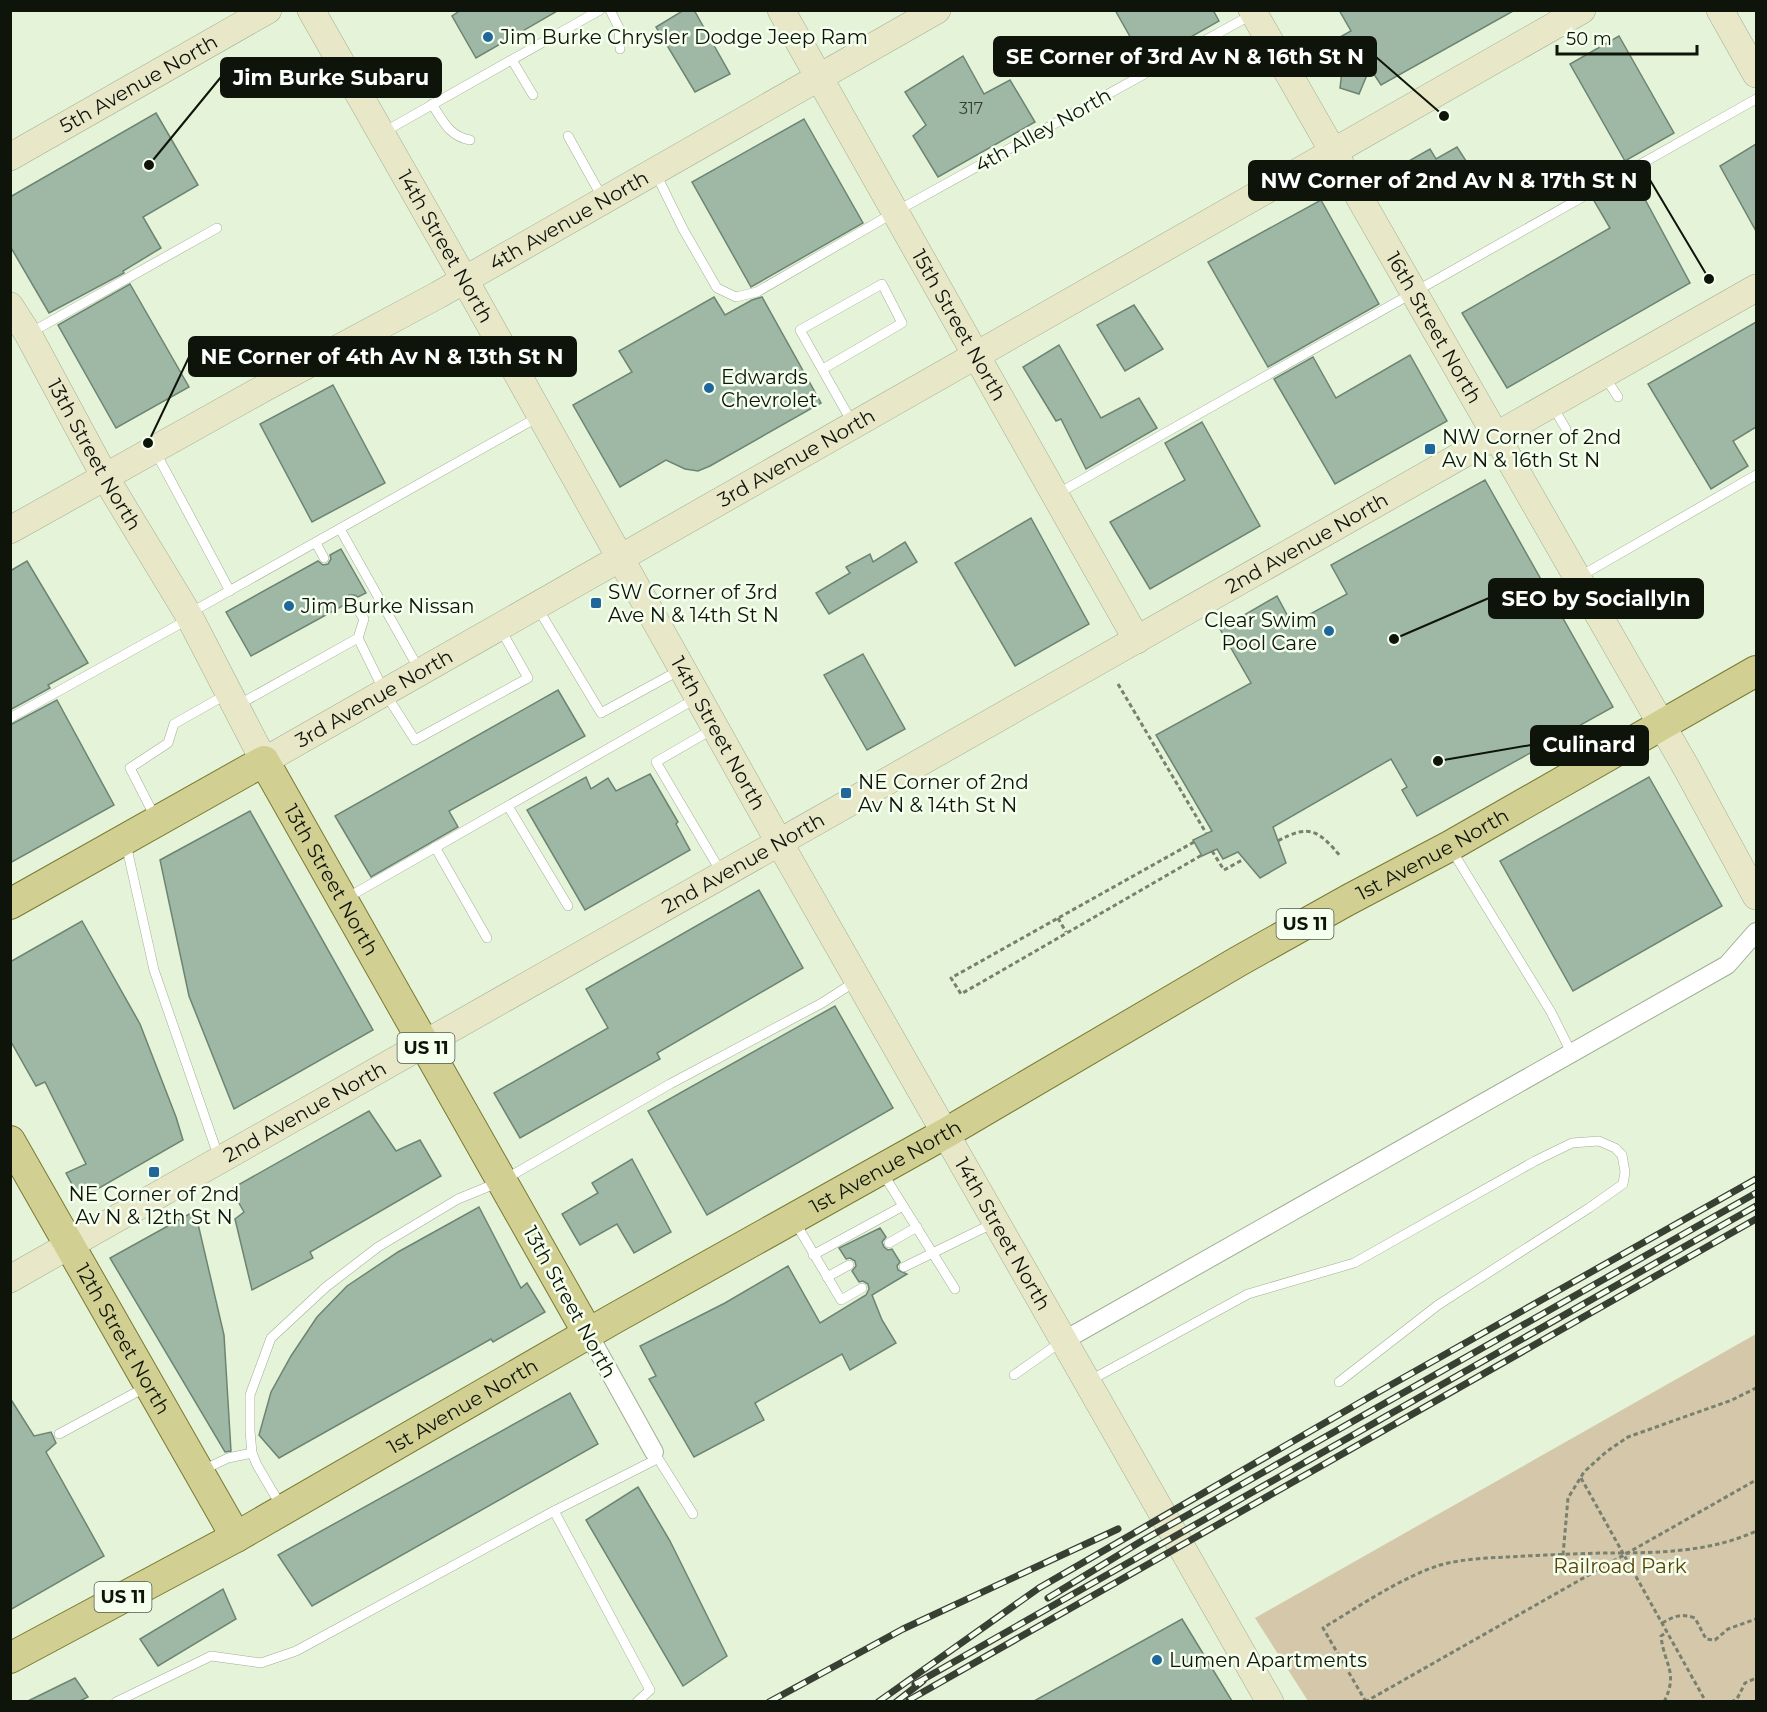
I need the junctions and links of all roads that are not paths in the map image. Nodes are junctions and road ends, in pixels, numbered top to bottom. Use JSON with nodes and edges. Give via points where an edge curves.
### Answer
{"nodes":[{"id":1,"x":268,"y":10,"type":"edge"},
{"id":2,"x":311,"y":10,"type":"edge"},
{"id":3,"x":600,"y":10,"type":"edge"},
{"id":4,"x":610,"y":10,"type":"edge"},
{"id":5,"x":781,"y":10,"type":"edge"},
{"id":6,"x":937,"y":10,"type":"edge"},
{"id":7,"x":1582,"y":10,"type":"edge"},
{"id":8,"x":1720,"y":10,"type":"edge"},
{"id":9,"x":1255,"y":12,"type":"edge"},
{"id":10,"x":620,"y":49,"type":"dead end"},
{"id":11,"x":512,"y":60,"type":"junction"},
{"id":12,"x":1756,"y":74,"type":"edge"},
{"id":13,"x":819,"y":77,"type":"junction"},
{"id":14,"x":533,"y":95,"type":"dead end"},
{"id":15,"x":1756,"y":99,"type":"edge"},
{"id":16,"x":432,"y":105,"type":"junction"},
{"id":17,"x":380,"y":134,"type":"junction"},
{"id":18,"x":568,"y":136,"type":"dead end"},
{"id":19,"x":470,"y":140,"type":"dead end"},
{"id":20,"x":1332,"y":152,"type":"junction"},
{"id":21,"x":10,"y":157,"type":"edge"},
{"id":22,"x":654,"y":171,"type":"junction"},
{"id":23,"x":603,"y":201,"type":"junction"},
{"id":24,"x":895,"y":212,"type":"junction"},
{"id":25,"x":218,"y":228,"type":"dead end"},
{"id":26,"x":465,"y":279,"type":"junction"},
{"id":27,"x":1756,"y":288,"type":"edge"},
{"id":28,"x":1413,"y":293,"type":"junction"},
{"id":29,"x":10,"y":306,"type":"edge"},
{"id":30,"x":28,"y":334,"type":"junction"},
{"id":31,"x":976,"y":356,"type":"junction"},
{"id":32,"x":823,"y":369,"type":"junction"},
{"id":33,"x":1551,"y":404,"type":"junction"},
{"id":34,"x":541,"y":415,"type":"junction"},
{"id":35,"x":854,"y":426,"type":"junction"},
{"id":36,"x":1566,"y":429,"type":"dead end"},
{"id":37,"x":1495,"y":436,"type":"junction"},
{"id":38,"x":154,"y":449,"type":"junction"},
{"id":39,"x":1756,"y":475,"type":"edge"},
{"id":40,"x":105,"y":477,"type":"junction"},
{"id":41,"x":1055,"y":496,"type":"junction"},
{"id":42,"x":340,"y":529,"type":"junction"},
{"id":43,"x":10,"y":530,"type":"edge"},
{"id":44,"x":316,"y":543,"type":"junction"},
{"id":45,"x":324,"y":558,"type":"dead end"},
{"id":46,"x":621,"y":559,"type":"junction"},
{"id":47,"x":1576,"y":578,"type":"junction"},
{"id":48,"x":230,"y":591,"type":"junction"},
{"id":49,"x":352,"y":601,"type":"dead end"},
{"id":50,"x":537,"y":607,"type":"junction"},
{"id":51,"x":189,"y":616,"type":"junction"},
{"id":52,"x":500,"y":628,"type":"junction"},
{"id":53,"x":358,"y":638,"type":"junction"},
{"id":54,"x":1137,"y":640,"type":"junction"},
{"id":55,"x":682,"y":668,"type":"junction"},
{"id":56,"x":1756,"y":671,"type":"edge"},
{"id":57,"x":421,"y":672,"type":"junction"},
{"id":58,"x":385,"y":693,"type":"junction"},
{"id":59,"x":698,"y":697,"type":"junction"},
{"id":60,"x":232,"y":699,"type":"junction"},
{"id":61,"x":10,"y":717,"type":"edge"},
{"id":62,"x":1661,"y":726,"type":"junction"},
{"id":63,"x":715,"y":728,"type":"junction"},
{"id":64,"x":264,"y":761,"type":"junction"},
{"id":65,"x":508,"y":806,"type":"junction"},
{"id":66,"x":157,"y":821,"type":"junction"},
{"id":67,"x":124,"y":840,"type":"junction"},
{"id":68,"x":779,"y":842,"type":"junction"},
{"id":69,"x":1450,"y":846,"type":"junction"},
{"id":70,"x":435,"y":847,"type":"junction"},
{"id":71,"x":722,"y":875,"type":"junction"},
{"id":72,"x":1756,"y":896,"type":"edge"},
{"id":73,"x":343,"y":900,"type":"junction"},
{"id":74,"x":10,"y":904,"type":"edge"},
{"id":75,"x":568,"y":906,"type":"dead end"},
{"id":76,"x":1756,"y":932,"type":"edge"},
{"id":77,"x":487,"y":938,"type":"dead end"},
{"id":78,"x":858,"y":979,"type":"junction"},
{"id":79,"x":424,"y":1044,"type":"junction"},
{"id":80,"x":1572,"y":1054,"type":"junction"},
{"id":81,"x":946,"y":1133,"type":"junction"},
{"id":82,"x":10,"y":1141,"type":"edge"},
{"id":83,"x":220,"y":1160,"type":"junction"},
{"id":84,"x":880,"y":1170,"type":"junction"},
{"id":85,"x":502,"y":1181,"type":"junction"},
{"id":86,"x":903,"y":1206,"type":"junction"},
{"id":87,"x":793,"y":1219,"type":"junction"},
{"id":88,"x":996,"y":1221,"type":"junction"},
{"id":89,"x":917,"y":1227,"type":"junction"},
{"id":90,"x":889,"y":1243,"type":"dead end"},
{"id":91,"x":70,"y":1245,"type":"junction"},
{"id":92,"x":933,"y":1252,"type":"junction"},
{"id":93,"x":813,"y":1255,"type":"junction"},
{"id":94,"x":849,"y":1265,"type":"dead end"},
{"id":95,"x":904,"y":1268,"type":"dead end"},
{"id":96,"x":827,"y":1277,"type":"junction"},
{"id":97,"x":10,"y":1279,"type":"edge"},
{"id":98,"x":862,"y":1288,"type":"dead end"},
{"id":99,"x":955,"y":1289,"type":"dead end"},
{"id":100,"x":589,"y":1335,"type":"junction"},
{"id":101,"x":1063,"y":1341,"type":"junction"},
{"id":102,"x":1014,"y":1375,"type":"dead end"},
{"id":103,"x":1087,"y":1382,"type":"junction"},
{"id":104,"x":1339,"y":1382,"type":"dead end"},
{"id":105,"x":150,"y":1385,"type":"junction"},
{"id":106,"x":59,"y":1434,"type":"dead end"},
{"id":107,"x":654,"y":1452,"type":"junction"},
{"id":108,"x":252,"y":1453,"type":"junction"},
{"id":109,"x":199,"y":1472,"type":"junction"},
{"id":110,"x":283,"y":1510,"type":"junction"},
{"id":111,"x":554,"y":1511,"type":"junction"},
{"id":112,"x":693,"y":1514,"type":"dead end"},
{"id":113,"x":236,"y":1537,"type":"junction"},
{"id":114,"x":10,"y":1658,"type":"edge"},
{"id":115,"x":132,"y":1698,"type":"edge"},
{"id":116,"x":116,"y":1701,"type":"edge"},
{"id":117,"x":637,"y":1701,"type":"edge"},
{"id":118,"x":1270,"y":1701,"type":"edge"}],
"edges":[{"from":1,"to":21,"type":"street","name":"5th Avenue North"},
{"from":2,"to":17,"type":"street","name":"14th Street North"},
{"from":3,"to":11,"type":"lane"},
{"from":4,"to":10,"type":"lane","via":[[619,28]]},
{"from":5,"to":13,"type":"street","name":"15th Street North"},
{"from":6,"to":13,"type":"street","name":"4th Avenue North"},
{"from":7,"to":20,"type":"street","name":"3rd Avenue North"},
{"from":8,"to":12,"type":"street"},
{"from":9,"to":20,"type":"street","name":"16th Street North"},
{"from":9,"to":24,"type":"lane","name":"4th Alley North"},
{"from":11,"to":14,"type":"lane"},
{"from":11,"to":16,"type":"lane"},
{"from":13,"to":22,"type":"street","name":"4th Avenue North"},
{"from":13,"to":24,"type":"street","name":"15th Street North"},
{"from":15,"to":28,"type":"lane"},
{"from":16,"to":17,"type":"lane"},
{"from":16,"to":19,"type":"lane","via":[[449,131]]},
{"from":17,"to":26,"type":"street","name":"14th Street North"},
{"from":18,"to":23,"type":"lane"},
{"from":20,"to":28,"type":"street","name":"16th Street North"},
{"from":20,"to":31,"type":"street","name":"3rd Avenue North"},
{"from":22,"to":23,"type":"street","name":"4th Avenue North"},
{"from":22,"to":24,"type":"lane","name":"4th Alley North","via":[[717,288],[736,297],[757,292]]},
{"from":23,"to":26,"type":"street","name":"4th Avenue North"},
{"from":24,"to":31,"type":"street","name":"15th Street North"},
{"from":25,"to":30,"type":"lane"},
{"from":26,"to":34,"type":"street","name":"14th Street North"},
{"from":26,"to":38,"type":"street","name":"4th Avenue North"},
{"from":27,"to":33,"type":"street","name":"2nd Avenue North","via":[[1611,386]]},
{"from":28,"to":37,"type":"street","name":"16th Street North"},
{"from":28,"to":41,"type":"lane"},
{"from":29,"to":30,"type":"street","name":"13th Street North"},
{"from":30,"to":40,"type":"street","name":"13th Street North"},
{"from":31,"to":35,"type":"street","name":"3rd Avenue North"},
{"from":31,"to":41,"type":"street","name":"15th Street North"},
{"from":32,"to":32,"type":"lane","via":[[800,330],[882,284],[902,323]]},
{"from":32,"to":35,"type":"lane"},
{"from":33,"to":36,"type":"lane"},
{"from":33,"to":37,"type":"street","name":"2nd Avenue North"},
{"from":34,"to":42,"type":"lane"},
{"from":34,"to":46,"type":"street","name":"14th Street North"},
{"from":35,"to":46,"type":"street","name":"3rd Avenue North"},
{"from":37,"to":47,"type":"street","name":"16th Street North"},
{"from":37,"to":54,"type":"street","name":"2nd Avenue North"},
{"from":38,"to":40,"type":"street","name":"4th Avenue North"},
{"from":38,"to":48,"type":"lane"},
{"from":39,"to":47,"type":"lane"},
{"from":40,"to":43,"type":"street","name":"4th Avenue North"},
{"from":40,"to":51,"type":"street","name":"13th Street North"},
{"from":41,"to":54,"type":"street","name":"15th Street North"},
{"from":42,"to":44,"type":"lane"},
{"from":42,"to":57,"type":"lane"},
{"from":44,"to":45,"type":"lane"},
{"from":44,"to":48,"type":"lane"},
{"from":46,"to":50,"type":"street","name":"3rd Avenue North"},
{"from":46,"to":55,"type":"street","name":"14th Street North"},
{"from":47,"to":62,"type":"street","name":"16th Street North"},
{"from":48,"to":51,"type":"lane"},
{"from":49,"to":53,"type":"lane","via":[[364,619]]},
{"from":50,"to":52,"type":"street","name":"3rd Avenue North"},
{"from":50,"to":55,"type":"lane","via":[[601,713]]},
{"from":51,"to":60,"type":"street","name":"13th Street North"},
{"from":51,"to":61,"type":"lane"},
{"from":52,"to":57,"type":"street","name":"3rd Avenue North"},
{"from":52,"to":58,"type":"lane","via":[[528,678],[415,740]]},
{"from":53,"to":58,"type":"lane"},
{"from":53,"to":60,"type":"lane"},
{"from":54,"to":68,"type":"street","name":"2nd Avenue North"},
{"from":55,"to":59,"type":"street","name":"14th Street North"},
{"from":56,"to":62,"type":"main road","name":"1st Avenue North","number":"US 11"},
{"from":57,"to":58,"type":"street","name":"3rd Avenue North"},
{"from":58,"to":64,"type":"street","name":"3rd Avenue North"},
{"from":59,"to":63,"type":"street","name":"14th Street North"},
{"from":59,"to":65,"type":"lane"},
{"from":60,"to":64,"type":"street","name":"13th Street North"},
{"from":60,"to":66,"type":"lane","via":[[174,724],[168,743],[129,768]]},
{"from":62,"to":69,"type":"main road","name":"1st Avenue North","number":"US 11"},
{"from":62,"to":72,"type":"street","name":"16th Street North"},
{"from":63,"to":68,"type":"street","name":"14th Street North"},
{"from":63,"to":71,"type":"lane","via":[[656,762]]},
{"from":64,"to":66,"type":"main road","name":"3rd Avenue North"},
{"from":64,"to":73,"type":"main road","name":"13th Street North","number":"US 11"},
{"from":65,"to":70,"type":"lane"},
{"from":65,"to":75,"type":"lane"},
{"from":66,"to":67,"type":"main road","name":"3rd Avenue North"},
{"from":67,"to":74,"type":"main road","name":"3rd Avenue North"},
{"from":67,"to":83,"type":"lane","via":[[154,970]]},
{"from":68,"to":71,"type":"street","name":"2nd Avenue North"},
{"from":68,"to":78,"type":"street","name":"14th Street North"},
{"from":69,"to":80,"type":"lane","via":[[1551,1012]]},
{"from":69,"to":81,"type":"main road","name":"1st Avenue North","number":"US 11","via":[[1239,961]]},
{"from":70,"to":73,"type":"lane"},
{"from":70,"to":77,"type":"lane"},
{"from":71,"to":79,"type":"street","name":"2nd Avenue North"},
{"from":73,"to":79,"type":"main road","name":"13th Street North","number":"US 11"},
{"from":76,"to":80,"type":"street","via":[[1727,965]]},
{"from":78,"to":81,"type":"street","name":"14th Street North"},
{"from":78,"to":85,"type":"lane","via":[[822,1003],[670,1084]]},
{"from":79,"to":83,"type":"street","name":"2nd Avenue North"},
{"from":79,"to":85,"type":"main road","name":"13th Street North","number":"US 11"},
{"from":80,"to":101,"type":"street"},
{"from":81,"to":84,"type":"main road","name":"1st Avenue North","number":"US 11"},
{"from":81,"to":88,"type":"street","name":"14th Street North"},
{"from":82,"to":91,"type":"main road","name":"12th Street North"},
{"from":83,"to":91,"type":"street","name":"2nd Avenue North"},
{"from":84,"to":86,"type":"lane"},
{"from":84,"to":87,"type":"main road","name":"1st Avenue North","number":"US 11"},
{"from":85,"to":100,"type":"main road","name":"13th Street North","number":"US 11"},
{"from":85,"to":108,"type":"lane","via":[[458,1199],[378,1247],[326,1287],[271,1338],[249,1395]]},
{"from":86,"to":89,"type":"lane"},
{"from":86,"to":93,"type":"lane"},
{"from":87,"to":93,"type":"lane"},
{"from":87,"to":100,"type":"main road","name":"1st Avenue North","number":"US 11"},
{"from":88,"to":92,"type":"lane"},
{"from":88,"to":101,"type":"street","name":"14th Street North"},
{"from":89,"to":90,"type":"lane"},
{"from":89,"to":92,"type":"lane"},
{"from":91,"to":97,"type":"street","name":"2nd Avenue North"},
{"from":91,"to":105,"type":"main road","name":"12th Street North"},
{"from":92,"to":95,"type":"lane"},
{"from":92,"to":99,"type":"lane"},
{"from":93,"to":96,"type":"lane"},
{"from":94,"to":96,"type":"lane"},
{"from":96,"to":98,"type":"lane","via":[[841,1300]]},
{"from":100,"to":107,"type":"street","name":"13th Street North"},
{"from":100,"to":110,"type":"main road","name":"1st Avenue North","number":"US 11"},
{"from":101,"to":102,"type":"lane"},
{"from":101,"to":103,"type":"street","name":"14th Street North"},
{"from":103,"to":104,"type":"lane","via":[[1248,1294],[1354,1263],[1572,1143],[1599,1141],[1622,1155],[1623,1184],[1438,1305]]},
{"from":103,"to":118,"type":"street","name":"14th Street North"},
{"from":105,"to":106,"type":"lane"},
{"from":105,"to":109,"type":"main road","name":"12th Street North"},
{"from":107,"to":111,"type":"lane","via":[[653,1461]]},
{"from":107,"to":112,"type":"lane"},
{"from":108,"to":109,"type":"lane","via":[[228,1458]]},
{"from":108,"to":110,"type":"lane"},
{"from":109,"to":113,"type":"main road","name":"12th Street North"},
{"from":110,"to":113,"type":"main road","name":"1st Avenue North","number":"US 11"},
{"from":111,"to":115,"type":"lane","via":[[296,1651],[261,1663],[211,1656]]},
{"from":111,"to":117,"type":"lane","via":[[650,1690]]},
{"from":113,"to":114,"type":"main road","name":"1st Avenue North","number":"US 11"},
{"from":115,"to":116,"type":"lane"}]}
